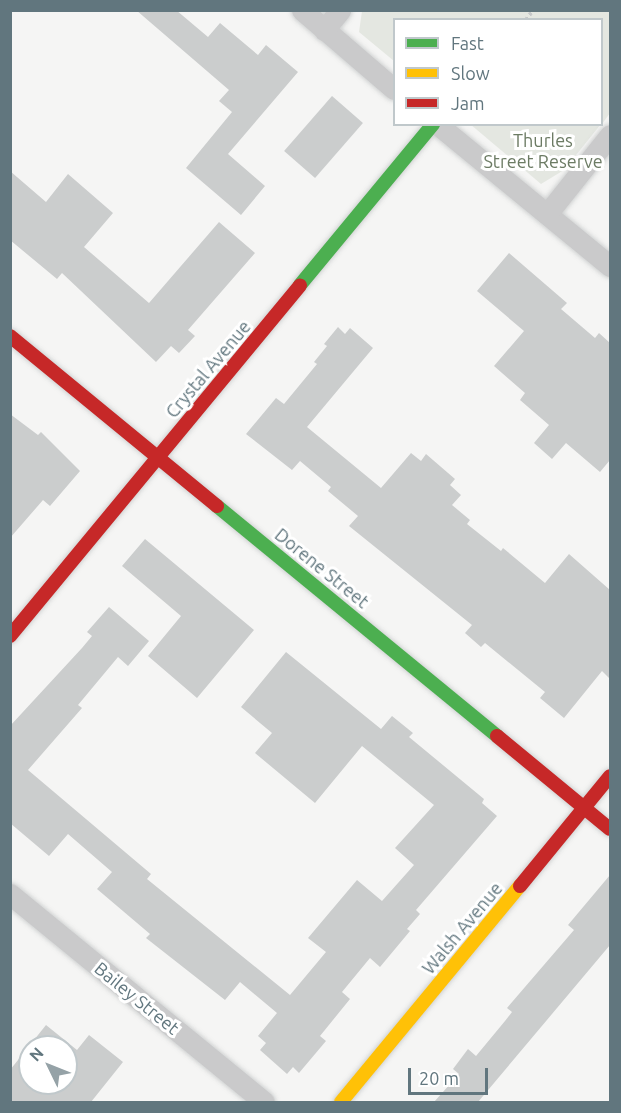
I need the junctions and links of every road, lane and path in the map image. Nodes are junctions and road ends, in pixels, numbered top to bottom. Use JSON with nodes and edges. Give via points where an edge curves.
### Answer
{"nodes":[{"id":1,"x":302,"y":10,"type":"edge"},
{"id":2,"x":340,"y":10,"type":"edge"},
{"id":3,"x":324,"y":30,"type":"junction"},
{"id":4,"x":393,"y":88,"type":"edge"},
{"id":5,"x":433,"y":126,"type":"edge"},
{"id":6,"x":437,"y":126,"type":"edge"},
{"id":7,"x":610,"y":135,"type":"edge"},
{"id":8,"x":547,"y":214,"type":"junction"},
{"id":9,"x":610,"y":267,"type":"edge"},
{"id":10,"x":10,"y":336,"type":"edge"},
{"id":11,"x":158,"y":457,"type":"junction"},
{"id":12,"x":10,"y":636,"type":"edge"},
{"id":13,"x":610,"y":776,"type":"edge"},
{"id":14,"x":585,"y":807,"type":"junction"},
{"id":15,"x":610,"y":829,"type":"edge"},
{"id":16,"x":10,"y":894,"type":"edge"},
{"id":17,"x":264,"y":1102,"type":"edge"},
{"id":18,"x":341,"y":1102,"type":"edge"}],
"edges":[{"from":1,"to":3,"type":"street"},
{"from":2,"to":3,"type":"street"},
{"from":3,"to":4,"type":"street"},
{"from":5,"to":11,"type":"street","name":"Crystal Avenue"},
{"from":6,"to":8,"type":"street"},
{"from":7,"to":8,"type":"street"},
{"from":8,"to":9,"type":"street"},
{"from":10,"to":11,"type":"street","name":"Dorene Street"},
{"from":11,"to":12,"type":"street","name":"Crystal Avenue"},
{"from":11,"to":14,"type":"street","name":"Dorene Street"},
{"from":13,"to":14,"type":"street","name":"Walsh Avenue"},
{"from":14,"to":15,"type":"street","name":"Dorene Street"},
{"from":14,"to":18,"type":"street","name":"Walsh Avenue"},
{"from":16,"to":17,"type":"street","name":"Bailey Street"}]}
